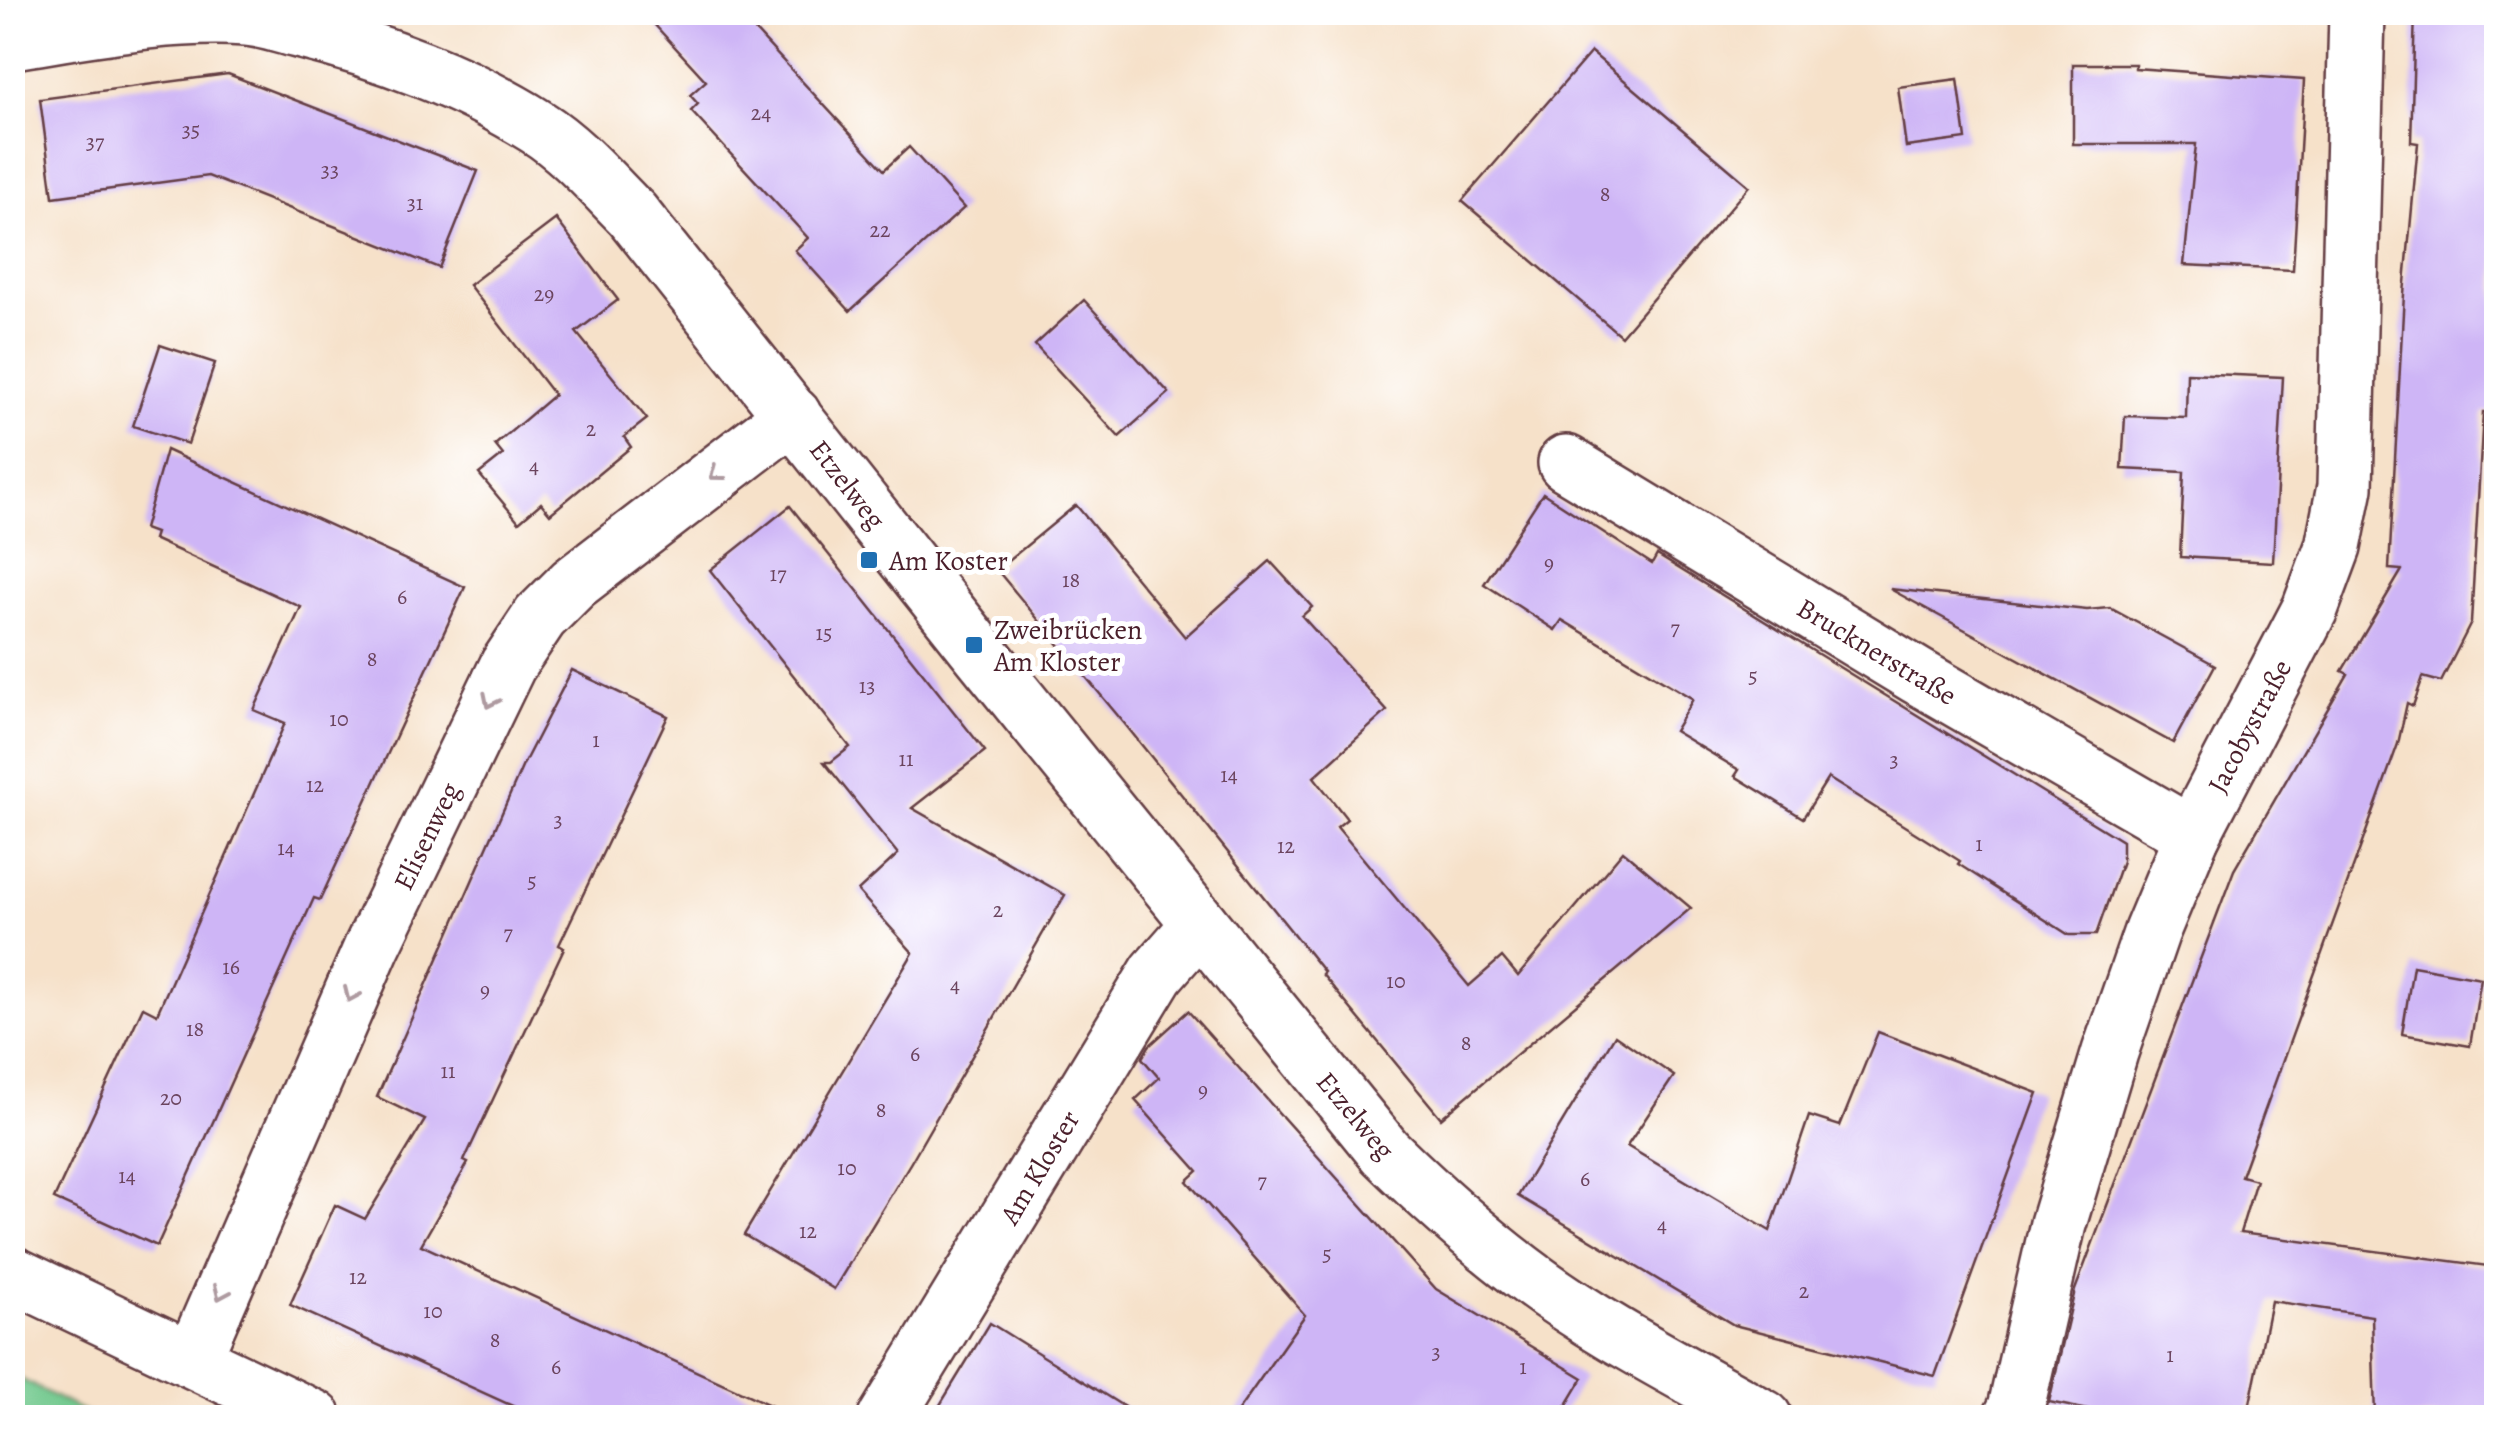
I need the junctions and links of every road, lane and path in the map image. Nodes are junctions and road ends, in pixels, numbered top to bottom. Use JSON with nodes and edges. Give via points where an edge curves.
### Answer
{"nodes":[{"id":1,"x":2357,"y":12,"type":"edge"},
{"id":2,"x":39,"y":29,"type":"edge"},
{"id":3,"x":793,"y":415,"type":"junction"},
{"id":4,"x":1566,"y":462,"type":"dead end"},
{"id":5,"x":2192,"y":835,"type":"junction"},
{"id":6,"x":1200,"y":924,"type":"junction"},
{"id":7,"x":12,"y":1274,"type":"edge"},
{"id":8,"x":193,"y":1359,"type":"junction"},
{"id":9,"x":314,"y":1418,"type":"edge"},
{"id":10,"x":886,"y":1418,"type":"edge"},
{"id":11,"x":1764,"y":1418,"type":"edge"},
{"id":12,"x":2011,"y":1418,"type":"edge"}],
"edges":[{"from":1,"to":5,"type":"street","name":"Jacobystraße","via":[[2345,486],[2334,548],[2310,609]]},
{"from":2,"to":3,"type":"street","name":"Etzelweg","via":[[250,18],[408,65],[479,96],[538,128],[632,214]]},
{"from":3,"to":6,"type":"street","name":"Etzelweg"},
{"from":3,"to":8,"type":"street","name":"Elisenweg","one_way":true,"via":[[574,583],[540,617],[508,665],[372,947]]},
{"from":4,"to":5,"type":"street","name":"Brucknerstraße"},
{"from":5,"to":12,"type":"street","name":"Jacobystraße","via":[[2110,1052],[2058,1224]]},
{"from":6,"to":10,"type":"street","name":"Am Kloster","via":[[1157,973]]},
{"from":6,"to":11,"type":"street","name":"Etzelweg","via":[[1384,1152],[1448,1214],[1525,1275]]},
{"from":7,"to":8,"type":"street"},
{"from":8,"to":9,"type":"street"}]}
